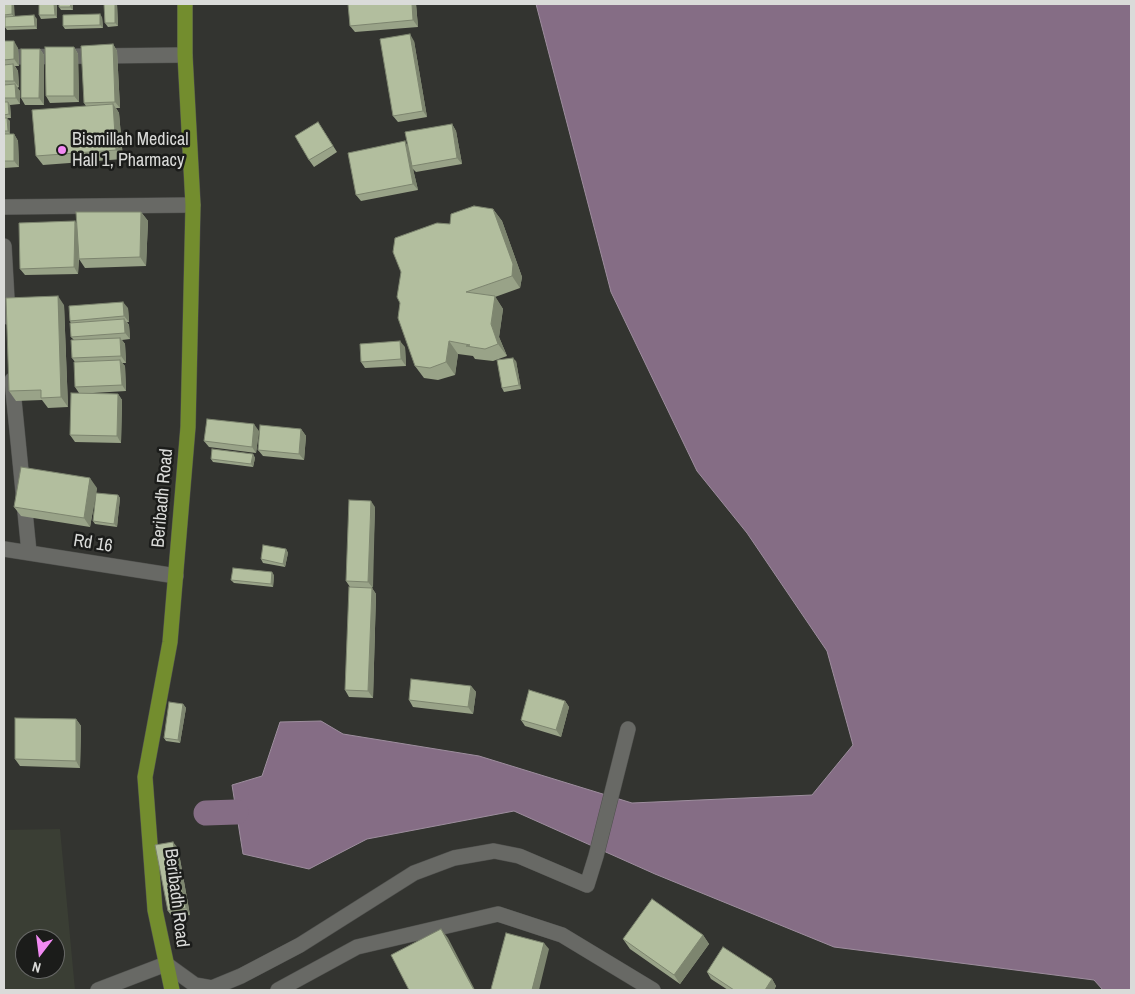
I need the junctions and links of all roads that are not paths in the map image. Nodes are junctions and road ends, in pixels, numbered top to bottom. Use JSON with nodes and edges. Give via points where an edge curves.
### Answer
{"nodes":[{"id":1,"x":185,"y":4,"type":"edge"},
{"id":2,"x":185,"y":55,"type":"junction"},
{"id":3,"x":4,"y":57,"type":"edge"},
{"id":4,"x":193,"y":205,"type":"junction"},
{"id":5,"x":4,"y":207,"type":"edge"},
{"id":6,"x":4,"y":246,"type":"edge"},
{"id":7,"x":9,"y":334,"type":"edge"},
{"id":8,"x":9,"y":369,"type":"edge"},
{"id":9,"x":4,"y":549,"type":"edge"},
{"id":10,"x":30,"y":552,"type":"junction"},
{"id":11,"x":176,"y":576,"type":"junction"},
{"id":12,"x":628,"y":729,"type":"dead end"},
{"id":13,"x":166,"y":964,"type":"junction"},
{"id":14,"x":98,"y":990,"type":"edge"},
{"id":15,"x":172,"y":990,"type":"edge"},
{"id":16,"x":278,"y":990,"type":"edge"},
{"id":17,"x":653,"y":990,"type":"edge"}],
"edges":[{"from":1,"to":2,"type":"highway","name":"Beribadh Road"},
{"from":2,"to":3,"type":"street"},
{"from":2,"to":4,"type":"highway","name":"Beribadh Road"},
{"from":4,"to":5,"type":"street"},
{"from":4,"to":11,"type":"highway","name":"Beribadh Road","via":[[188,427]]},
{"from":6,"to":7,"type":"street"},
{"from":8,"to":10,"type":"street"},
{"from":9,"to":10,"type":"street","name":"Rd 16"},
{"from":10,"to":11,"type":"street","name":"Rd 16"},
{"from":11,"to":13,"type":"highway","name":"Beribadh Road","via":[[170,642],[145,777],[155,910]]},
{"from":12,"to":13,"type":"street","via":[[587,886],[519,856],[494,851],[454,858],[414,873],[300,945],[212,988],[195,985]]},
{"from":13,"to":14,"type":"street"},
{"from":13,"to":15,"type":"highway","name":"Beribadh Road"},
{"from":16,"to":17,"type":"street","via":[[357,947],[498,914],[562,935]]}]}
